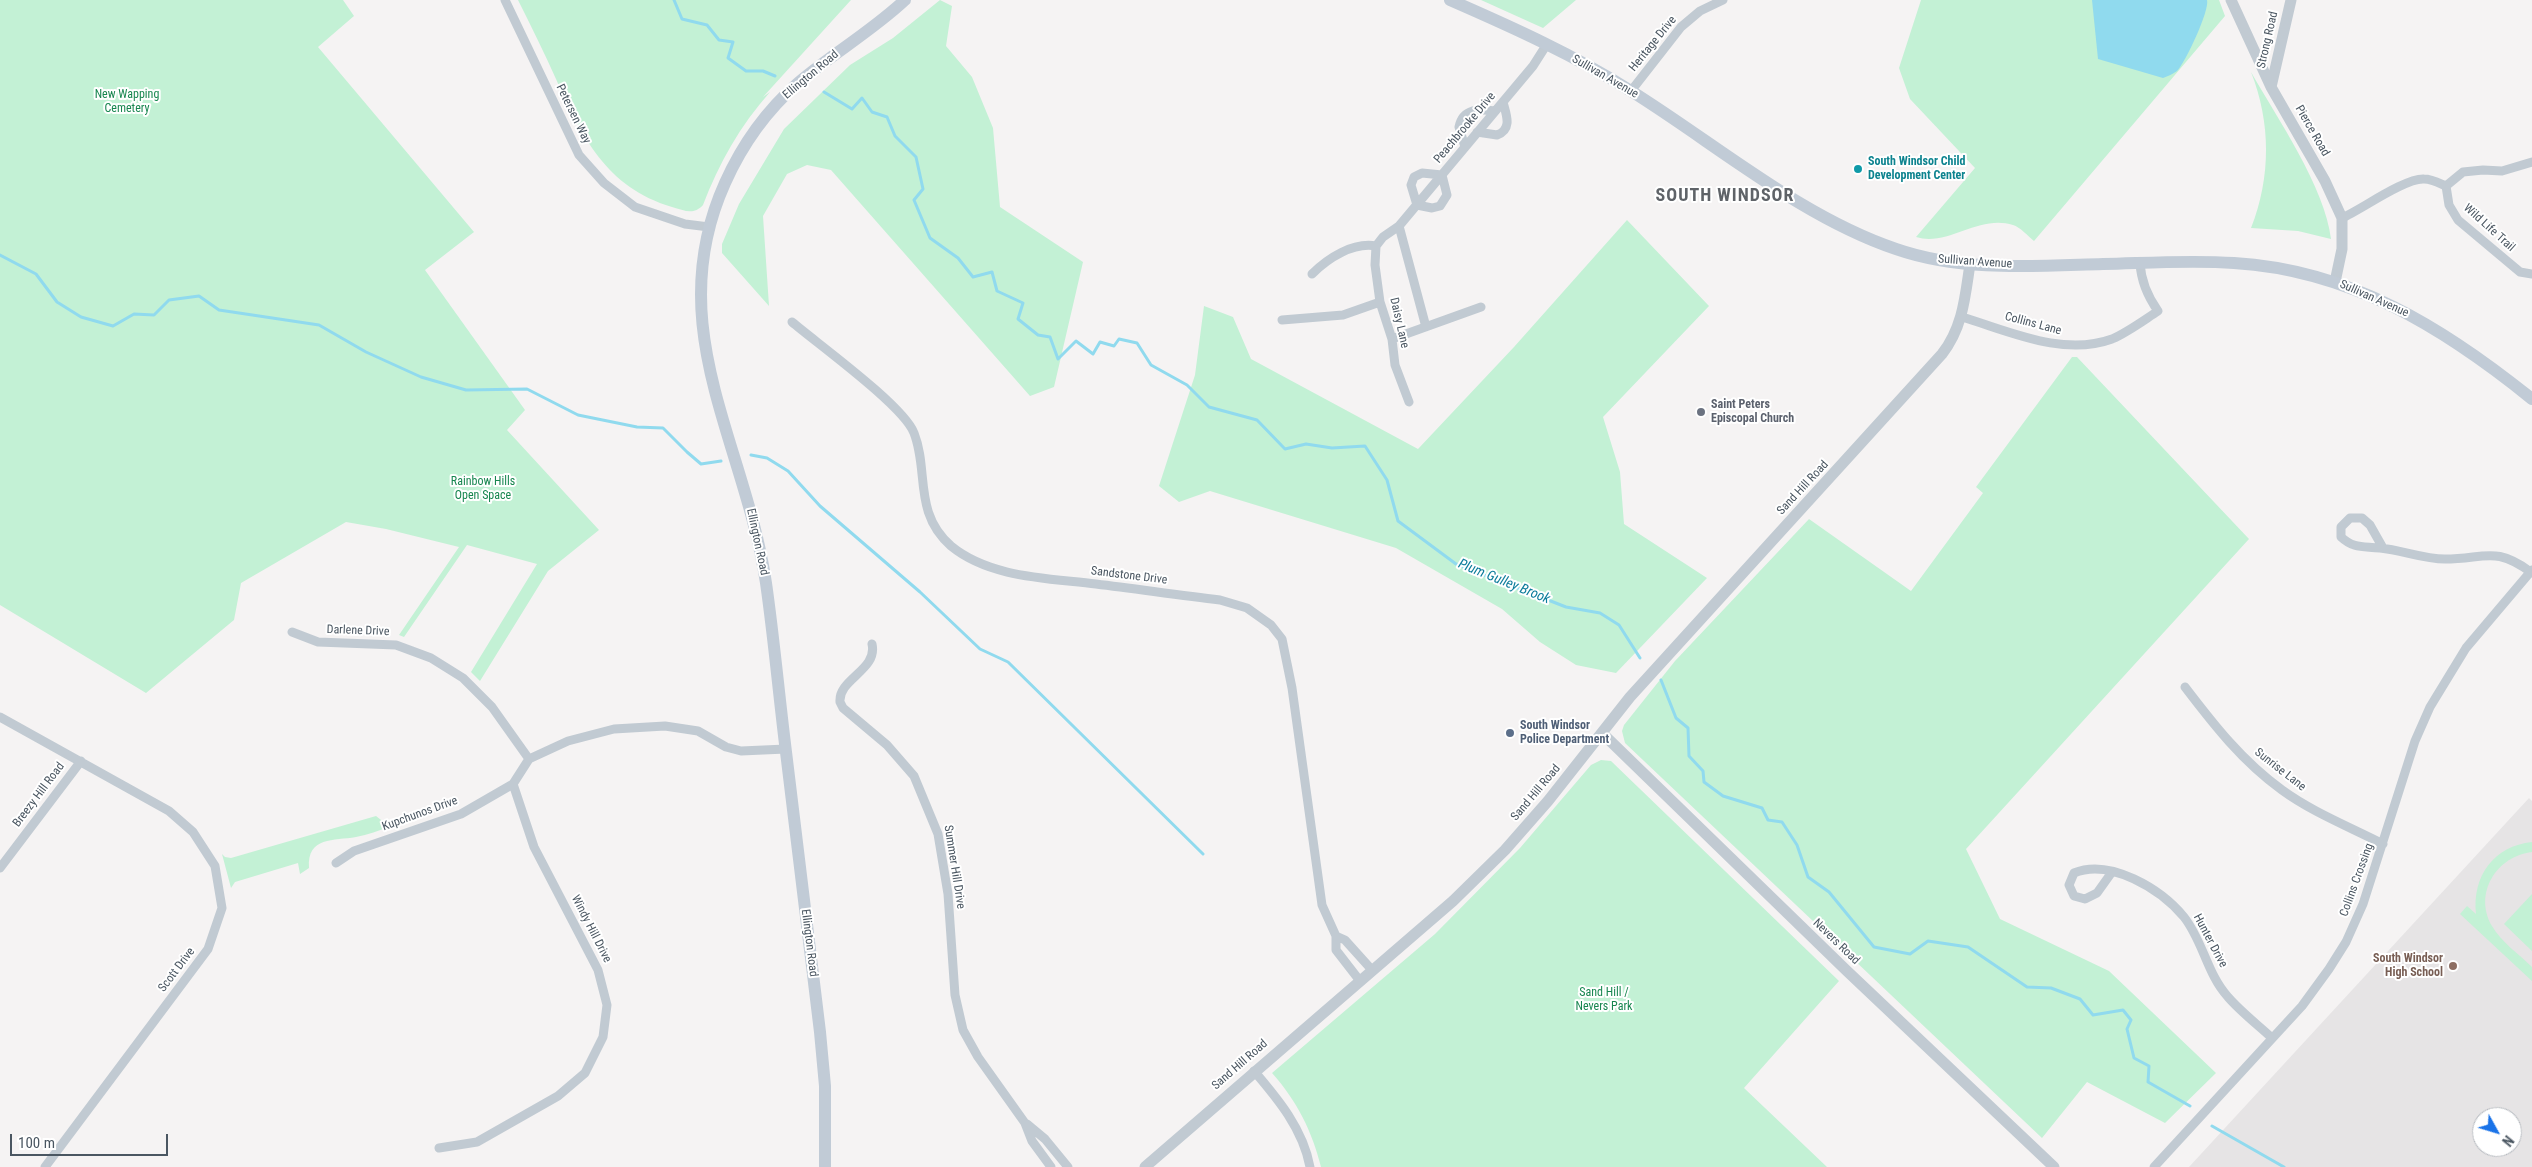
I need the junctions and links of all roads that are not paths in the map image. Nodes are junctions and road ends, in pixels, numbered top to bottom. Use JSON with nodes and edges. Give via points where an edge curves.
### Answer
{"nodes":[{"id":1,"x":505,"y":0,"type":"edge"},
{"id":2,"x":905,"y":0,"type":"edge"},
{"id":3,"x":1450,"y":0,"type":"edge"},
{"id":4,"x":1723,"y":0,"type":"edge"},
{"id":5,"x":2231,"y":0,"type":"edge"},
{"id":6,"x":2291,"y":0,"type":"edge"},
{"id":7,"x":1547,"y":44,"type":"junction"},
{"id":8,"x":2271,"y":86,"type":"junction"},
{"id":9,"x":1631,"y":91,"type":"junction"},
{"id":10,"x":1503,"y":102,"type":"junction"},
{"id":11,"x":1495,"y":111,"type":"junction"},
{"id":12,"x":1477,"y":132,"type":"junction"},
{"id":13,"x":1465,"y":147,"type":"junction"},
{"id":14,"x":2532,"y":162,"type":"edge"},
{"id":15,"x":1442,"y":175,"type":"junction"},
{"id":16,"x":2446,"y":186,"type":"junction"},
{"id":17,"x":1417,"y":204,"type":"junction"},
{"id":18,"x":2342,"y":218,"type":"junction"},
{"id":19,"x":1399,"y":226,"type":"junction"},
{"id":20,"x":710,"y":227,"type":"junction"},
{"id":21,"x":1376,"y":246,"type":"junction"},
{"id":22,"x":2140,"y":263,"type":"junction"},
{"id":23,"x":1970,"y":264,"type":"junction"},
{"id":24,"x":1312,"y":274,"type":"dead end"},
{"id":25,"x":2532,"y":274,"type":"edge"},
{"id":26,"x":2336,"y":282,"type":"junction"},
{"id":27,"x":1380,"y":302,"type":"junction"},
{"id":28,"x":1481,"y":307,"type":"dead end"},
{"id":29,"x":1962,"y":317,"type":"junction"},
{"id":30,"x":1282,"y":320,"type":"dead end"},
{"id":31,"x":792,"y":322,"type":"dead end"},
{"id":32,"x":1426,"y":327,"type":"junction"},
{"id":33,"x":1392,"y":339,"type":"junction"},
{"id":34,"x":2532,"y":399,"type":"edge"},
{"id":35,"x":1408,"y":402,"type":"dead end"},
{"id":36,"x":2383,"y":548,"type":"junction"},
{"id":37,"x":2531,"y":572,"type":"edge"},
{"id":38,"x":292,"y":632,"type":"dead end"},
{"id":39,"x":872,"y":644,"type":"dead end"},
{"id":40,"x":2185,"y":686,"type":"dead end"},
{"id":41,"x":0,"y":717,"type":"edge"},
{"id":42,"x":1602,"y":734,"type":"junction"},
{"id":43,"x":786,"y":749,"type":"junction"},
{"id":44,"x":529,"y":759,"type":"junction"},
{"id":45,"x":81,"y":761,"type":"junction"},
{"id":46,"x":513,"y":784,"type":"junction"},
{"id":47,"x":2383,"y":844,"type":"junction"},
{"id":48,"x":336,"y":863,"type":"dead end"},
{"id":49,"x":0,"y":868,"type":"edge"},
{"id":50,"x":2112,"y":872,"type":"junction"},
{"id":51,"x":1336,"y":936,"type":"junction"},
{"id":52,"x":1372,"y":970,"type":"junction"},
{"id":53,"x":1360,"y":980,"type":"junction"},
{"id":54,"x":2272,"y":1038,"type":"junction"},
{"id":55,"x":1254,"y":1071,"type":"junction"},
{"id":56,"x":1025,"y":1123,"type":"junction"},
{"id":57,"x":439,"y":1148,"type":"dead end"},
{"id":58,"x":46,"y":1167,"type":"edge"},
{"id":59,"x":825,"y":1167,"type":"edge"},
{"id":60,"x":1051,"y":1167,"type":"edge"},
{"id":61,"x":1068,"y":1167,"type":"edge"},
{"id":62,"x":1144,"y":1167,"type":"edge"},
{"id":63,"x":1310,"y":1167,"type":"edge"},
{"id":64,"x":2054,"y":1167,"type":"edge"},
{"id":65,"x":2154,"y":1167,"type":"edge"}],
"edges":[{"from":1,"to":20,"type":"street","name":"Petersen Way","via":[[579,155],[604,182],[635,206],[685,224]]},
{"from":2,"to":20,"type":"main road","name":"Ellington Road","via":[[797,84],[775,106],[738,157],[716,203]]},
{"from":3,"to":7,"type":"main road","name":"Sullivan Avenue"},
{"from":4,"to":9,"type":"street","name":"Heritage Drive","via":[[1700,11],[1681,27]]},
{"from":5,"to":8,"type":"street","name":"Pierce Road"},
{"from":6,"to":8,"type":"street","name":"Strong Road"},
{"from":7,"to":9,"type":"main road","name":"Sullivan Avenue"},
{"from":7,"to":10,"type":"street","name":"Peachbrooke Drive"},
{"from":8,"to":18,"type":"street","name":"Pierce Road","via":[[2325,180]]},
{"from":9,"to":23,"type":"main road","name":"Sullivan Avenue","via":[[1838,225],[1898,250],[1940,261]]},
{"from":10,"to":11,"type":"street","name":"Peachbrooke Drive"},
{"from":10,"to":12,"type":"street","via":[[1508,123],[1504,131],[1498,135]]},
{"from":11,"to":12,"type":"street","name":"Peachbrooke Drive"},
{"from":11,"to":13,"type":"street","via":[[1475,110],[1464,116],[1459,127]]},
{"from":12,"to":13,"type":"street","name":"Peachbrooke Drive"},
{"from":13,"to":15,"type":"street","name":"Peachbrooke Drive"},
{"from":14,"to":16,"type":"street","via":[[2502,172],[2463,172]]},
{"from":15,"to":17,"type":"street","name":"Peachbrooke Drive"},
{"from":15,"to":17,"type":"street","via":[[1447,195],[1443,203],[1432,208]]},
{"from":15,"to":17,"type":"street","via":[[1422,173],[1414,177],[1411,189]]},
{"from":16,"to":18,"type":"street","via":[[2422,179],[2409,182]]},
{"from":16,"to":25,"type":"street","name":"Wild Life Trail","via":[[2449,205],[2458,220],[2520,272]]},
{"from":17,"to":19,"type":"street","name":"Peachbrooke Drive"},
{"from":18,"to":26,"type":"street","name":"Pierce Road","via":[[2342,249]]},
{"from":19,"to":21,"type":"street","name":"Peachbrooke Drive"},
{"from":19,"to":32,"type":"street"},
{"from":20,"to":43,"type":"main road","name":"Ellington Road","via":[[700,291],[705,348],[712,386],[737,461],[759,544]]},
{"from":21,"to":24,"type":"street","via":[[1365,244],[1345,252]]},
{"from":21,"to":27,"type":"street","name":"Daisy Lane"},
{"from":22,"to":23,"type":"main road","name":"Sullivan Avenue"},
{"from":22,"to":26,"type":"main road","name":"Sullivan Avenue","via":[[2236,263]]},
{"from":22,"to":29,"type":"street","name":"Collins Lane","via":[[2141,276],[2158,311],[2112,338],[2082,346],[2061,345]]},
{"from":23,"to":29,"type":"street","name":"Sand Hill Road"},
{"from":26,"to":34,"type":"main road","name":"Sullivan Avenue","via":[[2388,303],[2438,330]]},
{"from":27,"to":30,"type":"street","via":[[1343,315]]},
{"from":27,"to":33,"type":"street","name":"Daisy Lane"},
{"from":28,"to":32,"type":"street"},
{"from":29,"to":42,"type":"street","name":"Sand Hill Road","via":[[1950,343],[1915,386],[1678,643]]},
{"from":31,"to":51,"type":"street","name":"Sandstone Drive","via":[[901,413],[914,433],[923,494],[934,523],[951,545],[966,555],[981,564],[1018,574],[1220,600],[1247,608],[1271,625],[1282,639],[1285,650],[1322,905]]},
{"from":32,"to":33,"type":"street"},
{"from":33,"to":35,"type":"street","name":"Daisy Lane","via":[[1394,365]]},
{"from":36,"to":36,"type":"street","via":[[2349,545],[2341,537],[2341,527],[2350,518],[2362,518],[2370,525]]},
{"from":36,"to":37,"type":"street","via":[[2444,559],[2490,554],[2504,556]]},
{"from":37,"to":47,"type":"street","name":"Collins Crossing","via":[[2466,648],[2430,707],[2415,742]]},
{"from":38,"to":44,"type":"street","name":"Darlene Drive","via":[[318,642],[396,645],[430,658],[463,678],[492,707]]},
{"from":39,"to":56,"type":"street","name":"Summer Hill Drive","via":[[873,655],[842,692],[840,702],[899,757],[914,776],[925,800],[942,852],[955,995],[962,1030]]},
{"from":40,"to":47,"type":"street","name":"Sunrise Lane","via":[[2223,737],[2249,764],[2283,791]]},
{"from":41,"to":45,"type":"street","name":"Scott Drive"},
{"from":42,"to":52,"type":"street","name":"Sand Hill Road","via":[[1505,850],[1453,901]]},
{"from":42,"to":64,"type":"street","name":"Nevers Road"},
{"from":43,"to":44,"type":"street","via":[[741,751],[698,731],[666,726],[614,730],[568,741]]},
{"from":43,"to":59,"type":"main road","name":"Ellington Road","via":[[825,1086]]},
{"from":44,"to":46,"type":"street","name":"Kupchunos Drive"},
{"from":45,"to":49,"type":"street","name":"Breezy Hill Road"},
{"from":45,"to":58,"type":"street","name":"Scott Drive","via":[[169,811],[193,832],[215,866],[222,908],[208,949]]},
{"from":46,"to":48,"type":"street","name":"Kupchunos Drive","via":[[461,814],[354,851]]},
{"from":46,"to":57,"type":"street","name":"Windy Hill Drive","via":[[534,847],[598,970],[607,1005],[603,1037],[585,1073],[558,1096],[477,1142]]},
{"from":47,"to":54,"type":"street","name":"Collins Crossing","via":[[2346,942],[2315,988]]},
{"from":50,"to":50,"type":"street","name":"Hunter Drive","via":[[2085,869],[2074,873],[2069,885],[2074,896],[2085,899],[2097,893]]},
{"from":50,"to":54,"type":"street","name":"Hunter Drive","via":[[2128,876],[2162,896],[2184,918],[2227,997]]},
{"from":51,"to":52,"type":"street","name":"Sandstone Drive","via":[[1345,940]]},
{"from":51,"to":53,"type":"street","name":"Sandstone Drive","via":[[1336,950]]},
{"from":52,"to":53,"type":"street","name":"Sand Hill Road"},
{"from":53,"to":55,"type":"street","name":"Sand Hill Road"},
{"from":54,"to":65,"type":"street","name":"Collins Crossing"},
{"from":55,"to":62,"type":"street","name":"Sand Hill Road"},
{"from":55,"to":63,"type":"street","via":[[1293,1123],[1307,1150]]},
{"from":56,"to":60,"type":"street","name":"Summer Hill Drive","via":[[1032,1141]]},
{"from":56,"to":61,"type":"street","name":"Summer Hill Drive","via":[[1045,1139]]}]}
